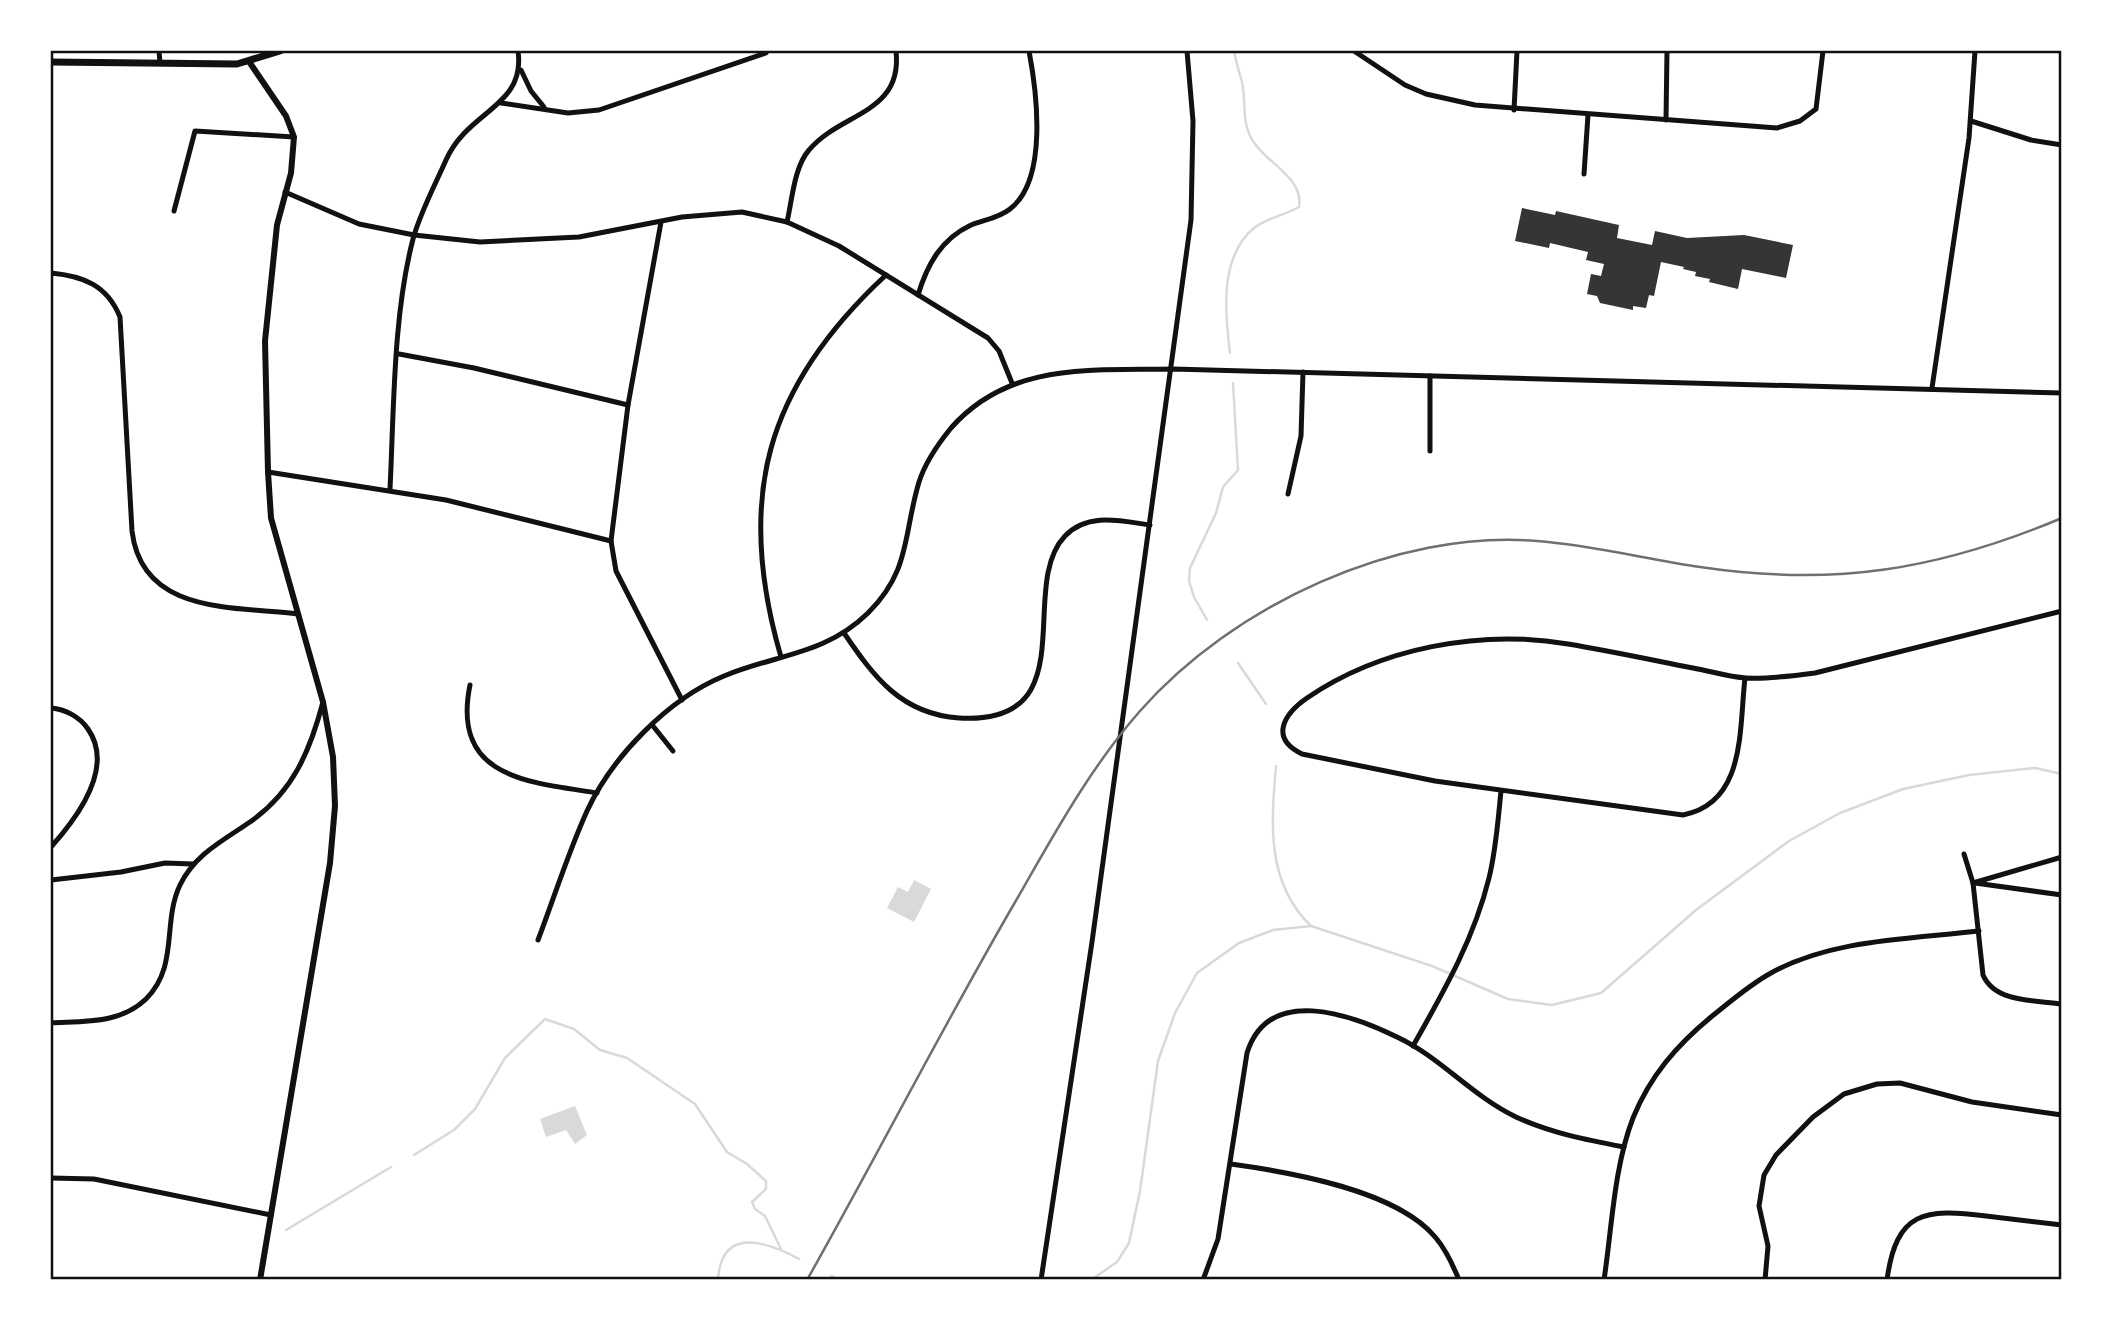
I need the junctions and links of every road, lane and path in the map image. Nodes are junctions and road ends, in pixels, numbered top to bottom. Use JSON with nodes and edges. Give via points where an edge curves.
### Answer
{"nodes":[{"id":1,"x":159,"y":51,"type":"edge"},
{"id":2,"x":280,"y":51,"type":"edge"},
{"id":3,"x":519,"y":51,"type":"edge"},
{"id":4,"x":896,"y":51,"type":"edge"},
{"id":5,"x":1029,"y":51,"type":"edge"},
{"id":6,"x":1187,"y":51,"type":"edge"},
{"id":7,"x":1353,"y":51,"type":"edge"},
{"id":8,"x":1517,"y":51,"type":"edge"},
{"id":9,"x":1667,"y":51,"type":"edge"},
{"id":10,"x":1823,"y":51,"type":"edge"},
{"id":11,"x":1975,"y":51,"type":"edge"},
{"id":12,"x":766,"y":54,"type":"dead end"},
{"id":13,"x":51,"y":62,"type":"edge"},
{"id":14,"x":160,"y":63,"type":"junction"},
{"id":15,"x":250,"y":63,"type":"junction"},
{"id":16,"x":521,"y":70,"type":"junction"},
{"id":17,"x":501,"y":103,"type":"junction"},
{"id":18,"x":544,"y":107,"type":"junction"},
{"id":19,"x":1514,"y":110,"type":"junction"},
{"id":20,"x":1588,"y":115,"type":"junction"},
{"id":21,"x":1666,"y":120,"type":"junction"},
{"id":22,"x":1971,"y":121,"type":"junction"},
{"id":23,"x":294,"y":137,"type":"junction"},
{"id":24,"x":2062,"y":145,"type":"edge"},
{"id":25,"x":1584,"y":174,"type":"dead end"},
{"id":26,"x":285,"y":192,"type":"junction"},
{"id":27,"x":174,"y":211,"type":"dead end"},
{"id":28,"x":661,"y":222,"type":"junction"},
{"id":29,"x":787,"y":222,"type":"junction"},
{"id":30,"x":414,"y":235,"type":"junction"},
{"id":31,"x":51,"y":273,"type":"edge"},
{"id":32,"x":886,"y":275,"type":"junction"},
{"id":33,"x":918,"y":295,"type":"junction"},
{"id":34,"x":399,"y":354,"type":"junction"},
{"id":35,"x":1173,"y":369,"type":"junction"},
{"id":36,"x":1303,"y":372,"type":"junction"},
{"id":37,"x":1430,"y":376,"type":"junction"},
{"id":38,"x":1012,"y":383,"type":"junction"},
{"id":39,"x":1932,"y":388,"type":"junction"},
{"id":40,"x":2062,"y":393,"type":"edge"},
{"id":41,"x":628,"y":405,"type":"junction"},
{"id":42,"x":1430,"y":451,"type":"dead end"},
{"id":43,"x":268,"y":472,"type":"junction"},
{"id":44,"x":390,"y":489,"type":"junction"},
{"id":45,"x":1288,"y":494,"type":"dead end"},
{"id":46,"x":1150,"y":525,"type":"junction"},
{"id":47,"x":611,"y":541,"type":"junction"},
{"id":48,"x":2062,"y":611,"type":"edge"},
{"id":49,"x":298,"y":614,"type":"junction"},
{"id":50,"x":844,"y":633,"type":"junction"},
{"id":51,"x":781,"y":657,"type":"junction"},
{"id":52,"x":1745,"y":678,"type":"junction"},
{"id":53,"x":470,"y":685,"type":"dead end"},
{"id":54,"x":682,"y":700,"type":"junction"},
{"id":55,"x":323,"y":702,"type":"junction"},
{"id":56,"x":51,"y":708,"type":"edge"},
{"id":57,"x":653,"y":726,"type":"junction"},
{"id":58,"x":673,"y":751,"type":"dead end"},
{"id":59,"x":1501,"y":791,"type":"junction"},
{"id":60,"x":597,"y":793,"type":"junction"},
{"id":61,"x":51,"y":847,"type":"edge"},
{"id":62,"x":1964,"y":854,"type":"dead end"},
{"id":63,"x":2062,"y":857,"type":"edge"},
{"id":64,"x":193,"y":864,"type":"junction"},
{"id":65,"x":51,"y":880,"type":"edge"},
{"id":66,"x":1973,"y":883,"type":"junction"},
{"id":67,"x":2062,"y":895,"type":"edge"},
{"id":68,"x":1979,"y":931,"type":"junction"},
{"id":69,"x":538,"y":940,"type":"dead end"},
{"id":70,"x":2062,"y":1004,"type":"edge"},
{"id":71,"x":51,"y":1023,"type":"edge"},
{"id":72,"x":1413,"y":1046,"type":"junction"},
{"id":73,"x":2062,"y":1115,"type":"edge"},
{"id":74,"x":1624,"y":1147,"type":"junction"},
{"id":75,"x":1231,"y":1164,"type":"junction"},
{"id":76,"x":51,"y":1178,"type":"edge"},
{"id":77,"x":271,"y":1215,"type":"junction"},
{"id":78,"x":2062,"y":1225,"type":"edge"},
{"id":79,"x":260,"y":1280,"type":"edge"},
{"id":80,"x":1041,"y":1280,"type":"edge"},
{"id":81,"x":1203,"y":1280,"type":"edge"},
{"id":82,"x":1459,"y":1280,"type":"edge"},
{"id":83,"x":1604,"y":1280,"type":"edge"},
{"id":84,"x":1765,"y":1280,"type":"edge"},
{"id":85,"x":1887,"y":1280,"type":"edge"}],
"edges":[{"from":1,"to":14,"type":"street"},
{"from":2,"to":15,"type":"main road"},
{"from":3,"to":16,"type":"street"},
{"from":4,"to":29,"type":"street","via":[[894,81],[887,93],[876,105],[830,130],[808,151]]},
{"from":5,"to":33,"type":"street","via":[[1037,138],[1026,190],[1007,211],[947,241],[930,264]]},
{"from":6,"to":35,"type":"street","via":[[1193,121],[1192,207]]},
{"from":7,"to":19,"type":"street","via":[[1426,94]]},
{"from":8,"to":19,"type":"street"},
{"from":9,"to":21,"type":"street"},
{"from":10,"to":21,"type":"street","via":[[1819,101],[1800,121],[1777,128]]},
{"from":11,"to":22,"type":"street"},
{"from":12,"to":18,"type":"street","via":[[599,110],[568,113]]},
{"from":13,"to":14,"type":"main road"},
{"from":14,"to":15,"type":"main road"},
{"from":15,"to":23,"type":"street","via":[[286,116]]},
{"from":16,"to":17,"type":"street","via":[[513,90]]},
{"from":16,"to":18,"type":"street"},
{"from":17,"to":18,"type":"street"},
{"from":17,"to":30,"type":"street","via":[[479,116],[456,143]]},
{"from":19,"to":20,"type":"street"},
{"from":20,"to":21,"type":"street"},
{"from":20,"to":25,"type":"street"},
{"from":22,"to":24,"type":"street"},
{"from":22,"to":39,"type":"street"},
{"from":23,"to":26,"type":"street"},
{"from":23,"to":27,"type":"street","via":[[195,131]]},
{"from":26,"to":30,"type":"street","via":[[335,216]]},
{"from":26,"to":43,"type":"street","via":[[277,225],[265,341]]},
{"from":28,"to":29,"type":"street","via":[[724,211]]},
{"from":28,"to":30,"type":"street","via":[[534,242]]},
{"from":28,"to":41,"type":"street"},
{"from":29,"to":32,"type":"street"},
{"from":30,"to":34,"type":"street"},
{"from":31,"to":49,"type":"street","via":[[79,277],[97,286],[120,317],[132,531],[135,553],[148,575],[168,592],[189,600]]},
{"from":32,"to":33,"type":"street"},
{"from":32,"to":51,"type":"street","via":[[822,344],[775,429],[760,500],[760,527],[764,588]]},
{"from":33,"to":38,"type":"street","via":[[988,338],[999,351]]},
{"from":34,"to":41,"type":"street"},
{"from":34,"to":44,"type":"street"},
{"from":35,"to":36,"type":"street"},
{"from":35,"to":38,"type":"street","via":[[1060,373]]},
{"from":35,"to":46,"type":"street"},
{"from":36,"to":37,"type":"street"},
{"from":36,"to":45,"type":"street","via":[[1301,436]]},
{"from":37,"to":39,"type":"street"},
{"from":37,"to":42,"type":"street"},
{"from":38,"to":50,"type":"street","via":[[966,412],[934,452],[919,482],[901,565],[877,602]]},
{"from":39,"to":40,"type":"street"},
{"from":41,"to":47,"type":"street"},
{"from":43,"to":44,"type":"street"},
{"from":43,"to":49,"type":"street","via":[[271,518]]},
{"from":44,"to":47,"type":"street"},
{"from":46,"to":50,"type":"street","via":[[1093,520],[1073,529],[1059,543],[1050,567],[1039,669],[1023,698],[997,715],[954,717],[906,703],[877,680]]},
{"from":46,"to":80,"type":"street"},
{"from":47,"to":54,"type":"street","via":[[616,571]]},
{"from":48,"to":52,"type":"street","via":[[1815,673]]},
{"from":49,"to":55,"type":"street"},
{"from":50,"to":51,"type":"street","via":[[808,652]]},
{"from":51,"to":54,"type":"street","via":[[722,677]]},
{"from":52,"to":59,"type":"street","via":[[1733,773],[1722,794],[1703,810],[1669,816]]},
{"from":52,"to":59,"type":"street","via":[[1564,643],[1457,643],[1379,661],[1311,696],[1285,719],[1284,735],[1296,751]]},
{"from":53,"to":60,"type":"street","via":[[467,729],[488,761],[528,781]]},
{"from":54,"to":57,"type":"street"},
{"from":55,"to":64,"type":"street","via":[[313,740],[288,786]]},
{"from":55,"to":77,"type":"street","via":[[333,757],[330,863]]},
{"from":56,"to":61,"type":"street","via":[[64,710],[85,724],[97,760],[85,799]]},
{"from":57,"to":58,"type":"street"},
{"from":57,"to":60,"type":"street"},
{"from":59,"to":72,"type":"street","via":[[1490,876],[1478,916],[1457,967]]},
{"from":60,"to":69,"type":"street"},
{"from":62,"to":66,"type":"street"},
{"from":63,"to":66,"type":"street"},
{"from":64,"to":65,"type":"street","via":[[165,863]]},
{"from":64,"to":71,"type":"street","via":[[172,909],[168,960],[160,982],[145,1000],[102,1021]]},
{"from":66,"to":67,"type":"street"},
{"from":66,"to":68,"type":"street"},
{"from":68,"to":70,"type":"street","via":[[1983,975],[1993,989],[2006,996]]},
{"from":68,"to":74,"type":"street","via":[[1840,949],[1770,973],[1686,1037],[1670,1055],[1643,1096]]},
{"from":72,"to":74,"type":"street","via":[[1482,1098],[1516,1117],[1546,1129]]},
{"from":72,"to":75,"type":"street","via":[[1367,1025],[1310,1010],[1287,1010],[1272,1017],[1256,1032],[1247,1053]]},
{"from":73,"to":84,"type":"street","via":[[1989,1105],[1912,1085],[1866,1086],[1844,1094],[1813,1117],[1776,1155],[1762,1182],[1759,1213],[1768,1246]]},
{"from":74,"to":83,"type":"street"},
{"from":75,"to":81,"type":"street","via":[[1218,1239]]},
{"from":75,"to":82,"type":"street","via":[[1304,1176],[1403,1212],[1435,1237]]},
{"from":76,"to":77,"type":"street","via":[[94,1179]]},
{"from":77,"to":79,"type":"street"},
{"from":78,"to":85,"type":"street","via":[[1937,1211],[1916,1219],[1903,1233]]}]}
